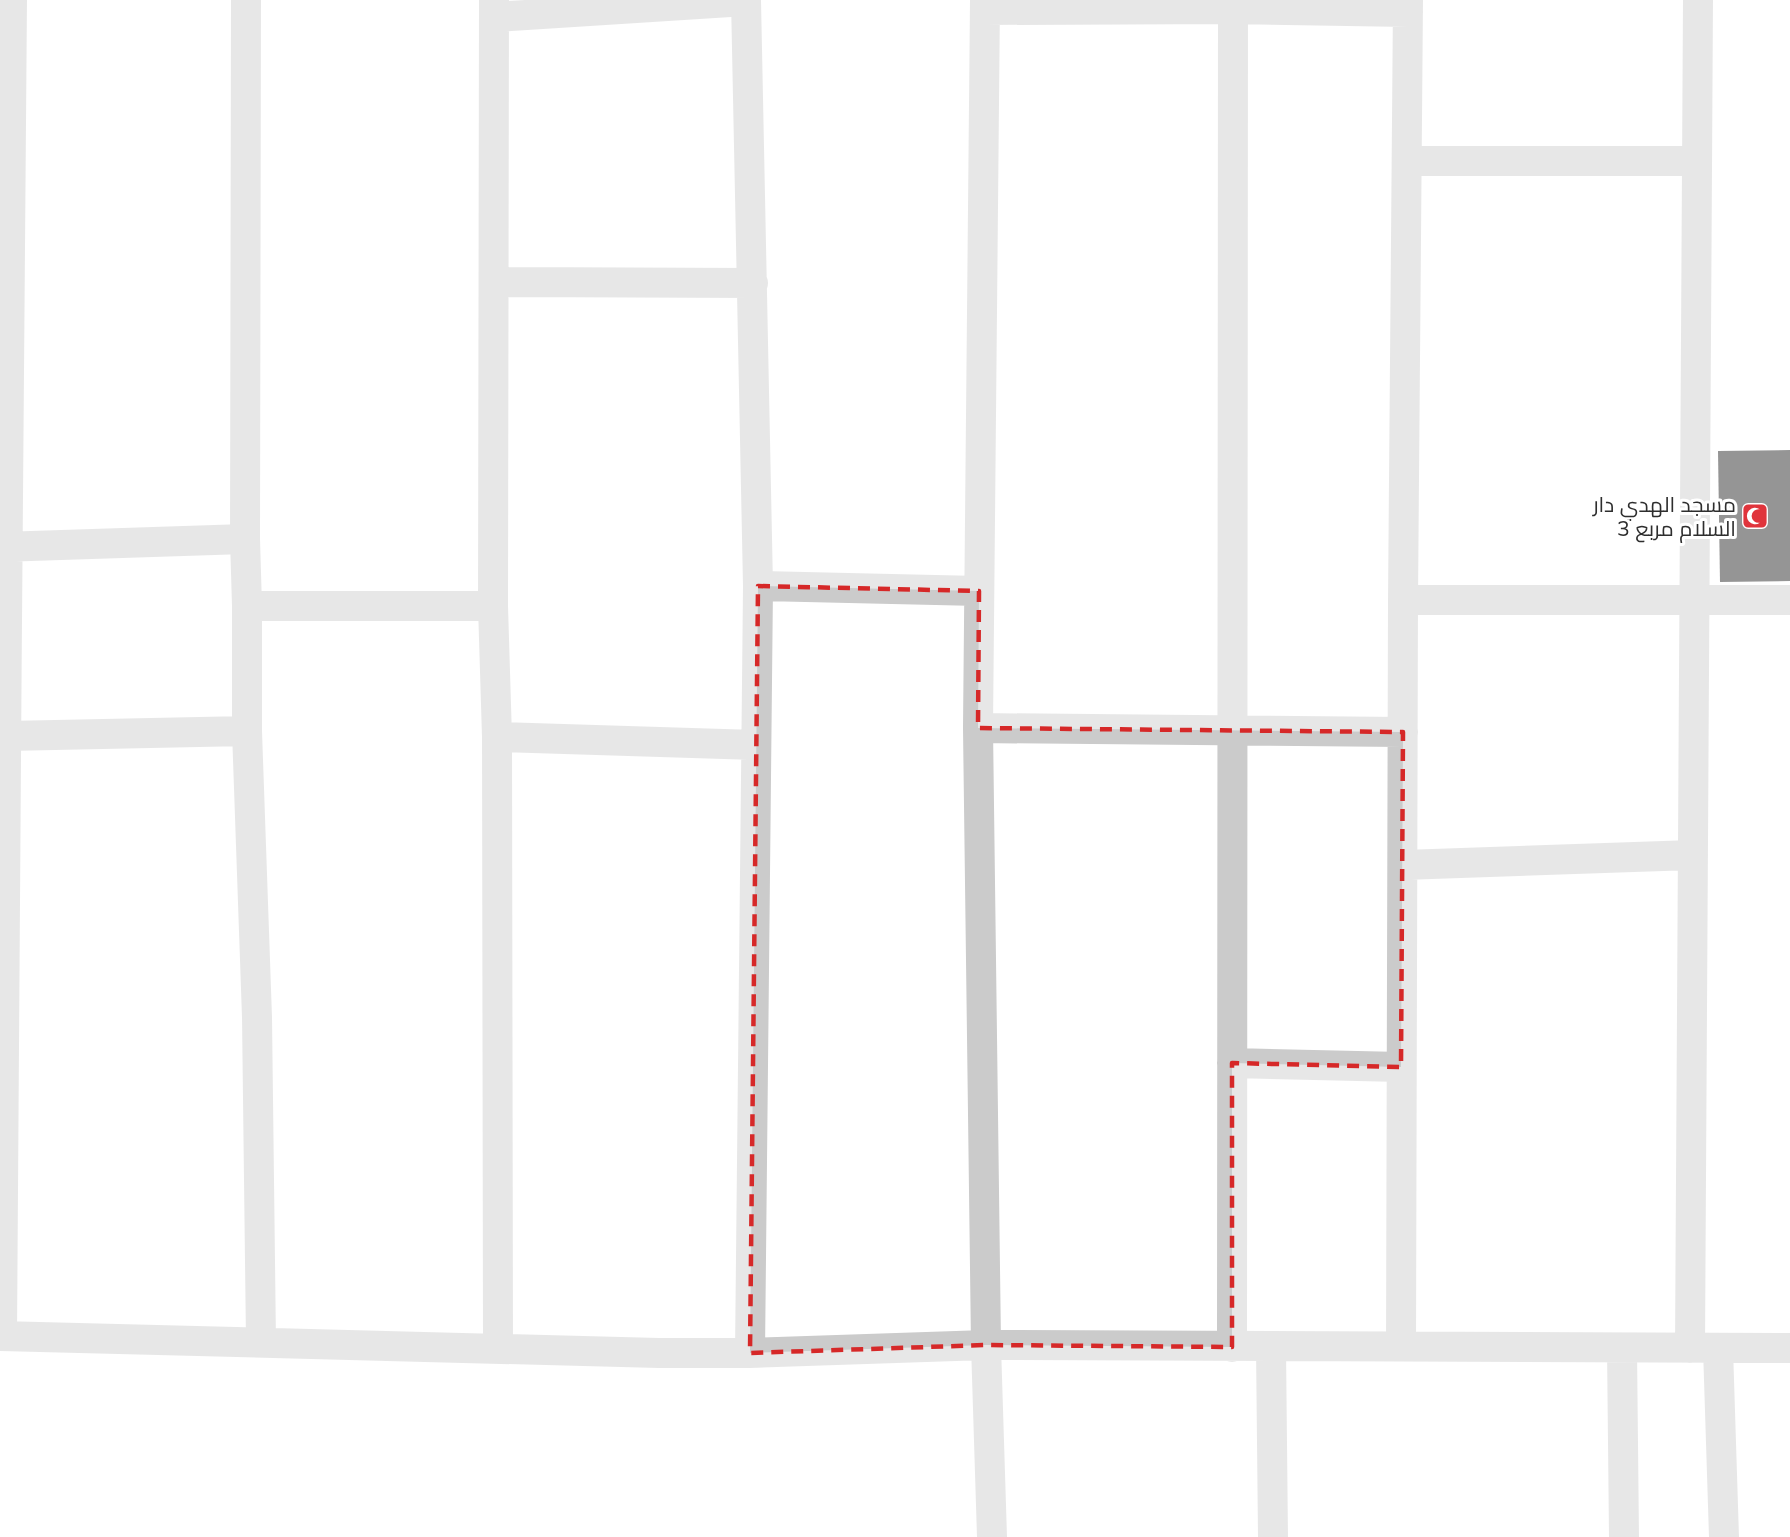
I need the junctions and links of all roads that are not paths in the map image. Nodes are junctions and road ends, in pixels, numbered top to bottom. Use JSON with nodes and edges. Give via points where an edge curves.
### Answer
{"nodes":[{"id":1,"x":12,"y":0,"type":"edge"},
{"id":2,"x":246,"y":0,"type":"edge"},
{"id":3,"x":1698,"y":0,"type":"edge"},
{"id":4,"x":746,"y":1,"type":"edge"},
{"id":5,"x":1233,"y":4,"type":"edge"},
{"id":6,"x":985,"y":5,"type":"edge"},
{"id":7,"x":1408,"y":6,"type":"edge"},
{"id":8,"x":494,"y":8,"type":"edge"},
{"id":9,"x":1408,"y":160,"type":"junction"},
{"id":10,"x":1697,"y":161,"type":"junction"},
{"id":11,"x":495,"y":282,"type":"junction"},
{"id":12,"x":753,"y":283,"type":"junction"},
{"id":13,"x":5,"y":286,"type":"edge"},
{"id":14,"x":244,"y":539,"type":"junction"},
{"id":15,"x":4,"y":547,"type":"edge"},
{"id":16,"x":758,"y":586,"type":"junction"},
{"id":17,"x":979,"y":591,"type":"junction"},
{"id":18,"x":1403,"y":600,"type":"junction"},
{"id":19,"x":1695,"y":600,"type":"junction"},
{"id":20,"x":1790,"y":600,"type":"edge"},
{"id":21,"x":248,"y":606,"type":"junction"},
{"id":22,"x":493,"y":606,"type":"junction"},
{"id":23,"x":978,"y":728,"type":"junction"},
{"id":24,"x":247,"y":731,"type":"junction"},
{"id":25,"x":1233,"y":732,"type":"junction"},
{"id":26,"x":1403,"y":732,"type":"junction"},
{"id":27,"x":7,"y":736,"type":"junction"},
{"id":28,"x":497,"y":737,"type":"junction"},
{"id":29,"x":756,"y":745,"type":"junction"},
{"id":30,"x":1693,"y":855,"type":"junction"},
{"id":31,"x":1403,"y":865,"type":"junction"},
{"id":32,"x":1232,"y":1063,"type":"junction"},
{"id":33,"x":1401,"y":1067,"type":"junction"},
{"id":34,"x":1,"y":1336,"type":"edge"},
{"id":35,"x":261,"y":1342,"type":"junction"},
{"id":36,"x":986,"y":1345,"type":"junction"},
{"id":37,"x":1401,"y":1346,"type":"junction"},
{"id":38,"x":1232,"y":1347,"type":"junction"},
{"id":39,"x":1271,"y":1347,"type":"junction"},
{"id":40,"x":498,"y":1348,"type":"junction"},
{"id":41,"x":1622,"y":1348,"type":"junction"},
{"id":42,"x":1704,"y":1348,"type":"junction"},
{"id":43,"x":1790,"y":1348,"type":"edge"},
{"id":44,"x":750,"y":1353,"type":"junction"},
{"id":45,"x":992,"y":1537,"type":"edge"},
{"id":46,"x":1274,"y":1537,"type":"edge"},
{"id":47,"x":1624,"y":1537,"type":"edge"},
{"id":48,"x":1724,"y":1537,"type":"edge"}],
"edges":[{"from":1,"to":13,"type":"street"},
{"from":2,"to":14,"type":"street"},
{"from":3,"to":10,"type":"street"},
{"from":4,"to":8,"type":"street"},
{"from":4,"to":12,"type":"street"},
{"from":5,"to":6,"type":"street"},
{"from":5,"to":7,"type":"street"},
{"from":5,"to":25,"type":"street"},
{"from":6,"to":17,"type":"street"},
{"from":7,"to":9,"type":"street"},
{"from":8,"to":11,"type":"street"},
{"from":9,"to":10,"type":"street"},
{"from":9,"to":18,"type":"street"},
{"from":10,"to":19,"type":"street"},
{"from":11,"to":12,"type":"street"},
{"from":11,"to":22,"type":"street"},
{"from":12,"to":16,"type":"street"},
{"from":13,"to":15,"type":"street"},
{"from":14,"to":15,"type":"street"},
{"from":14,"to":21,"type":"street"},
{"from":15,"to":27,"type":"street"},
{"from":16,"to":17,"type":"street"},
{"from":16,"to":29,"type":"street"},
{"from":17,"to":23,"type":"street"},
{"from":18,"to":19,"type":"street"},
{"from":18,"to":26,"type":"street"},
{"from":19,"to":20,"type":"street"},
{"from":19,"to":30,"type":"street"},
{"from":21,"to":22,"type":"street"},
{"from":21,"to":24,"type":"street"},
{"from":22,"to":28,"type":"street"},
{"from":23,"to":25,"type":"street"},
{"from":23,"to":36,"type":"street"},
{"from":24,"to":27,"type":"street"},
{"from":24,"to":35,"type":"street","via":[[257,1017]]},
{"from":25,"to":26,"type":"street"},
{"from":25,"to":32,"type":"street"},
{"from":26,"to":31,"type":"street"},
{"from":27,"to":34,"type":"street"},
{"from":28,"to":29,"type":"street"},
{"from":28,"to":40,"type":"street"},
{"from":29,"to":44,"type":"street"},
{"from":30,"to":31,"type":"street"},
{"from":30,"to":42,"type":"street"},
{"from":31,"to":33,"type":"street"},
{"from":32,"to":33,"type":"street"},
{"from":32,"to":38,"type":"street"},
{"from":33,"to":37,"type":"street"},
{"from":34,"to":35,"type":"street"},
{"from":35,"to":40,"type":"street"},
{"from":36,"to":38,"type":"street"},
{"from":36,"to":44,"type":"street"},
{"from":36,"to":45,"type":"street"},
{"from":37,"to":39,"type":"street"},
{"from":37,"to":41,"type":"street"},
{"from":38,"to":39,"type":"street"},
{"from":39,"to":46,"type":"street"},
{"from":40,"to":44,"type":"street"},
{"from":41,"to":42,"type":"street"},
{"from":41,"to":47,"type":"street"},
{"from":42,"to":43,"type":"street"},
{"from":42,"to":48,"type":"street"}]}
